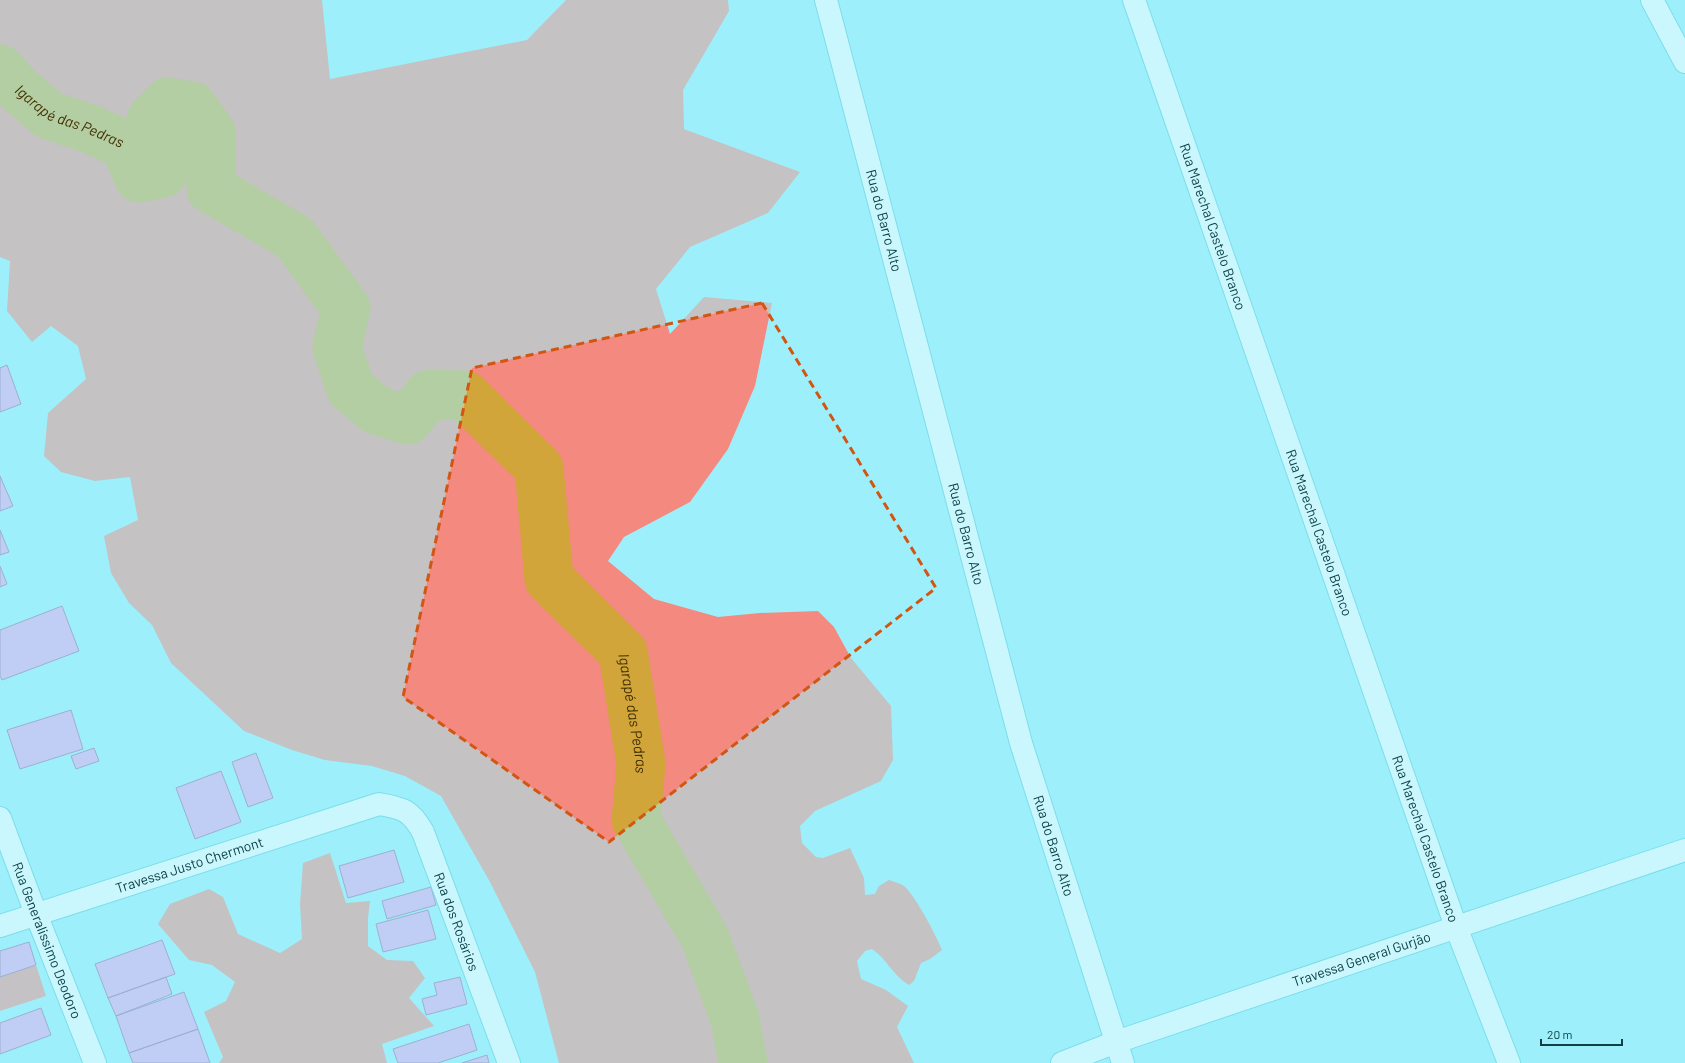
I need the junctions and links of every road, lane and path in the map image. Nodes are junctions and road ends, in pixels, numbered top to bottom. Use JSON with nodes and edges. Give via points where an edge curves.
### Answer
{"nodes":[{"id":1,"x":826,"y":0,"type":"edge"},
{"id":2,"x":1134,"y":0,"type":"edge"},
{"id":3,"x":1652,"y":0,"type":"edge"},
{"id":4,"x":1685,"y":62,"type":"edge"},
{"id":5,"x":379,"y":804,"type":"joint"},
{"id":6,"x":0,"y":818,"type":"edge"},
{"id":7,"x":1685,"y":850,"type":"edge"},
{"id":8,"x":36,"y":914,"type":"junction"},
{"id":9,"x":0,"y":926,"type":"edge"},
{"id":10,"x":1456,"y":927,"type":"junction"},
{"id":11,"x":1116,"y":1042,"type":"junction"},
{"id":12,"x":95,"y":1063,"type":"edge"},
{"id":13,"x":510,"y":1063,"type":"edge"},
{"id":14,"x":1062,"y":1063,"type":"edge"},
{"id":15,"x":1124,"y":1063,"type":"edge"},
{"id":16,"x":1509,"y":1063,"type":"edge"}],
"edges":[{"from":1,"to":11,"type":"street","name":"Rua do Barro Alto","via":[[1021,743]]},
{"from":2,"to":10,"type":"street","name":"Rua Marechal Castelo Branco"},
{"from":3,"to":4,"type":"street"},
{"from":5,"to":8,"type":"street","name":"Travessa Justo Chermont"},
{"from":5,"to":13,"type":"street","name":"Rua dos Rosários","via":[[398,807],[414,818],[423,832]]},
{"from":6,"to":8,"type":"street","name":"Rua Generalissimo Deodoro"},
{"from":7,"to":10,"type":"street","name":"Travessa General Gurjão"},
{"from":8,"to":9,"type":"street","name":"Travessa Justo Chermont"},
{"from":8,"to":12,"type":"street","name":"Rua Generalissimo Deodoro"},
{"from":10,"to":11,"type":"street","name":"Travessa General Gurjão"},
{"from":10,"to":16,"type":"street","name":"Rua Marechal Castelo Branco"},
{"from":11,"to":14,"type":"street","name":"Travessa General Gurjão"},
{"from":11,"to":15,"type":"street","name":"Rua do Barro Alto"}]}
